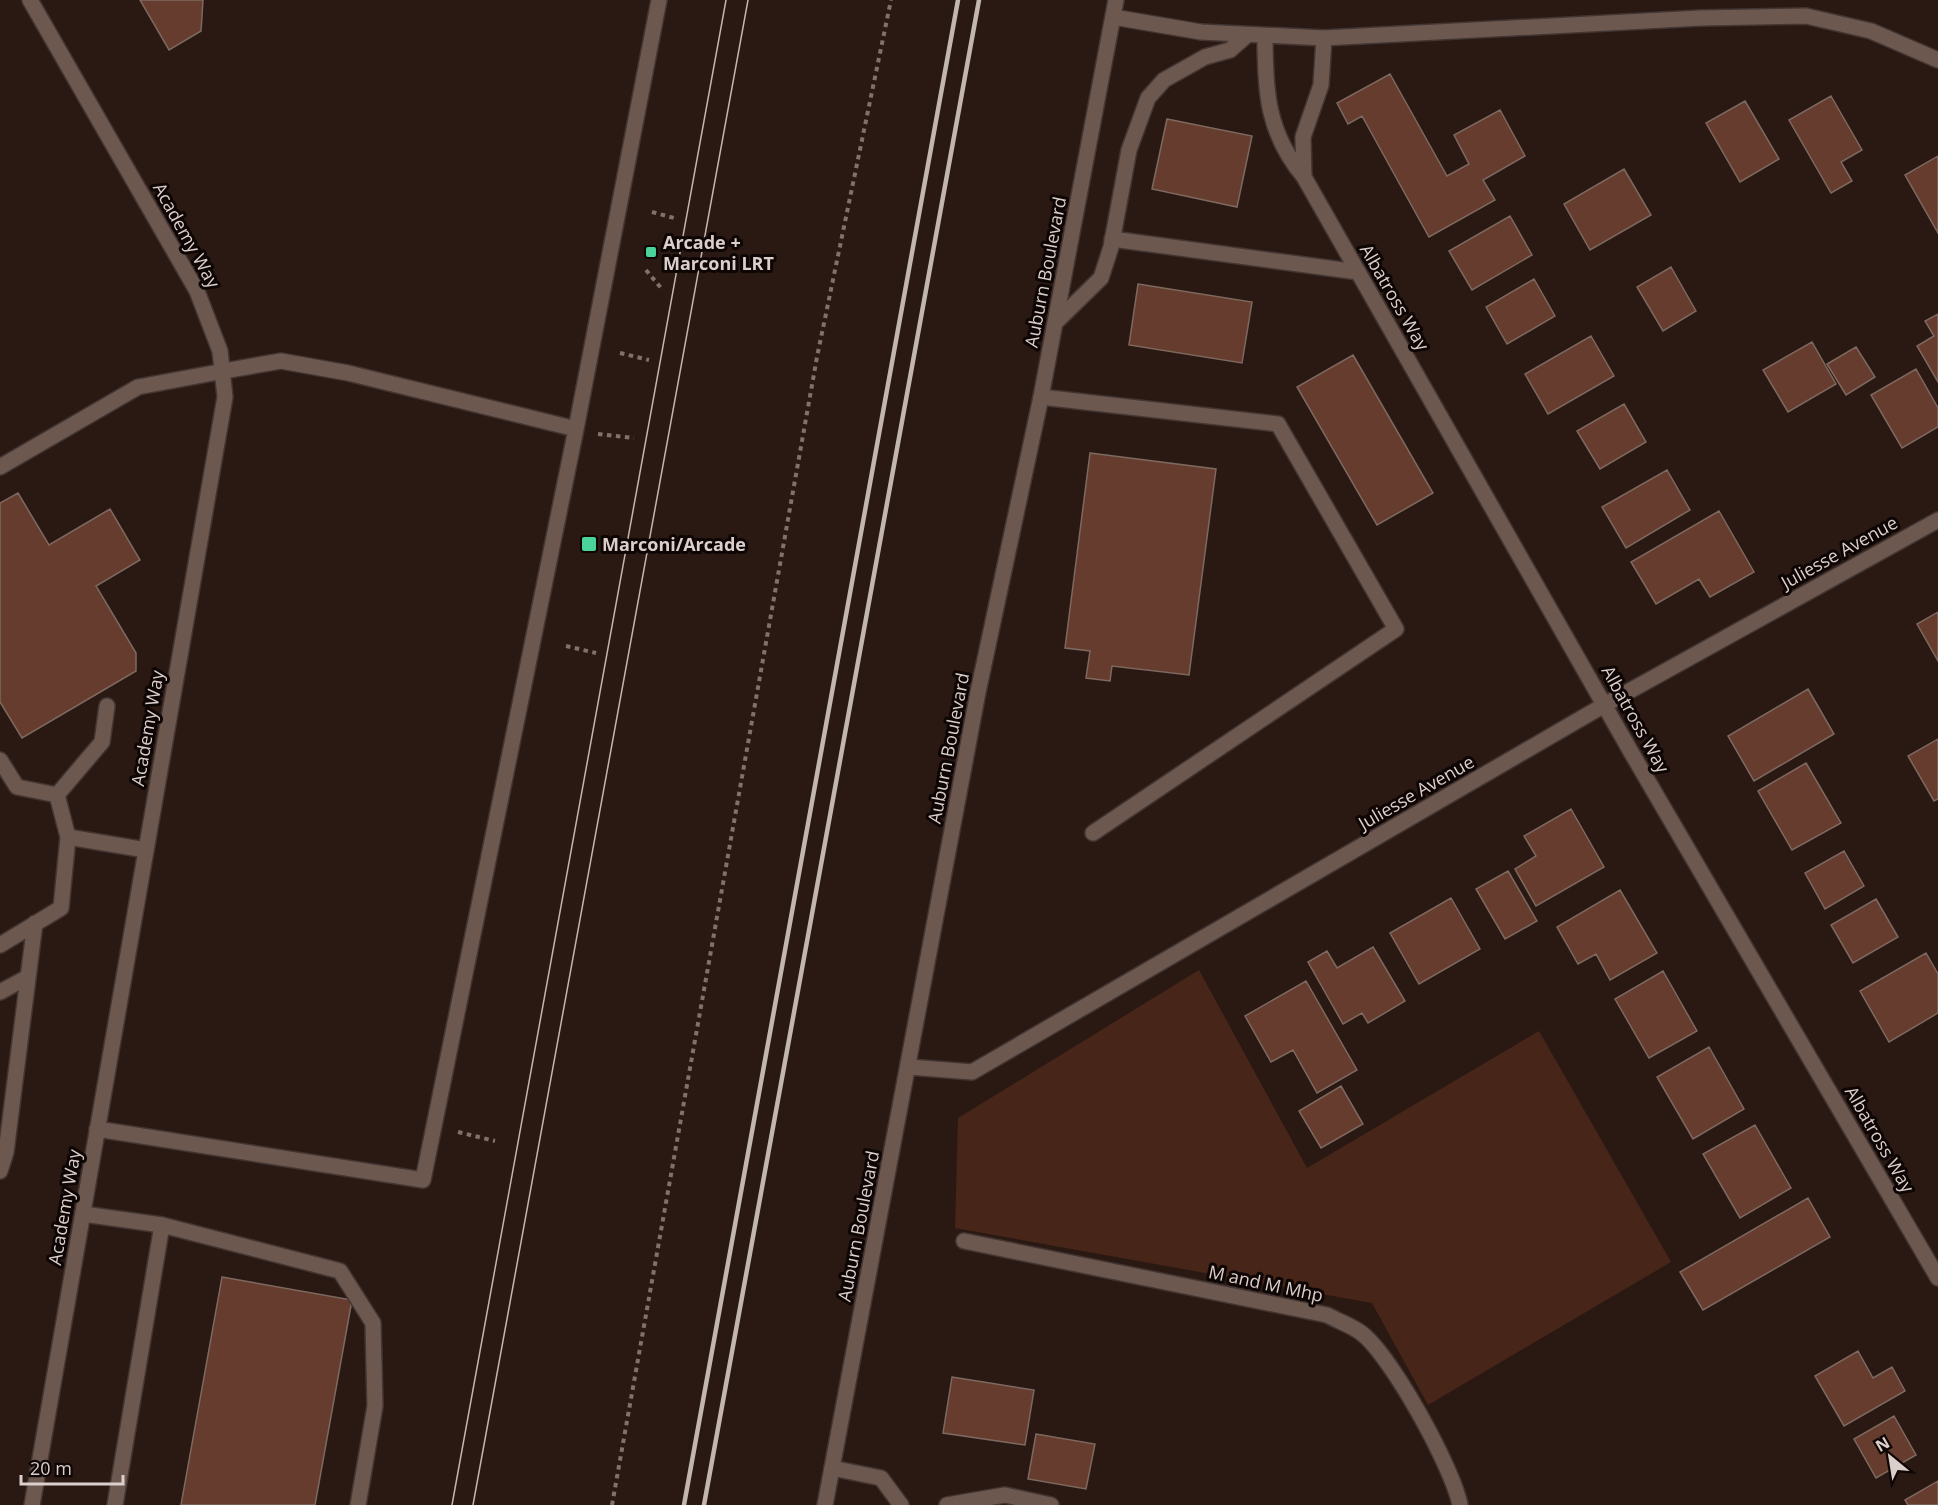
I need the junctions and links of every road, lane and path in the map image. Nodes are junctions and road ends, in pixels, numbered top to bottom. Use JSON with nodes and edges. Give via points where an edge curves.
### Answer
{"nodes":[{"id":1,"x":30,"y":0,"type":"edge"},
{"id":2,"x":659,"y":0,"type":"edge"},
{"id":3,"x":891,"y":0,"type":"edge"},
{"id":4,"x":1116,"y":0,"type":"edge"},
{"id":5,"x":1113,"y":16,"type":"junction"},
{"id":6,"x":1246,"y":36,"type":"junction"},
{"id":7,"x":1265,"y":37,"type":"junction"},
{"id":8,"x":1324,"y":38,"type":"junction"},
{"id":9,"x":1938,"y":60,"type":"edge"},
{"id":10,"x":1304,"y":177,"type":"junction"},
{"id":11,"x":652,"y":212,"type":"dead end"},
{"id":12,"x":674,"y":218,"type":"dead end"},
{"id":13,"x":1112,"y":239,"type":"junction"},
{"id":14,"x":646,"y":270,"type":"dead end"},
{"id":15,"x":1359,"y":272,"type":"junction"},
{"id":16,"x":662,"y":288,"type":"dead end"},
{"id":17,"x":1055,"y":323,"type":"junction"},
{"id":18,"x":620,"y":353,"type":"dead end"},
{"id":19,"x":649,"y":360,"type":"dead end"},
{"id":20,"x":224,"y":371,"type":"junction"},
{"id":21,"x":1041,"y":397,"type":"junction"},
{"id":22,"x":576,"y":429,"type":"junction"},
{"id":23,"x":591,"y":433,"type":"dead end"},
{"id":24,"x":634,"y":438,"type":"dead end"},
{"id":25,"x":0,"y":467,"type":"edge"},
{"id":26,"x":1938,"y":520,"type":"edge"},
{"id":27,"x":566,"y":645,"type":"dead end"},
{"id":28,"x":596,"y":652,"type":"dead end"},
{"id":29,"x":1606,"y":704,"type":"junction"},
{"id":30,"x":107,"y":706,"type":"dead end"},
{"id":31,"x":0,"y":759,"type":"edge"},
{"id":32,"x":57,"y":795,"type":"junction"},
{"id":33,"x":1093,"y":833,"type":"dead end"},
{"id":34,"x":68,"y":837,"type":"junction"},
{"id":35,"x":146,"y":850,"type":"junction"},
{"id":36,"x":35,"y":923,"type":"junction"},
{"id":37,"x":0,"y":945,"type":"edge"},
{"id":38,"x":28,"y":977,"type":"junction"},
{"id":39,"x":0,"y":992,"type":"edge"},
{"id":40,"x":909,"y":1066,"type":"junction"},
{"id":41,"x":434,"y":1127,"type":"junction"},
{"id":42,"x":97,"y":1129,"type":"junction"},
{"id":43,"x":495,"y":1141,"type":"dead end"},
{"id":44,"x":0,"y":1171,"type":"edge"},
{"id":45,"x":84,"y":1214,"type":"junction"},
{"id":46,"x":162,"y":1225,"type":"junction"},
{"id":47,"x":964,"y":1241,"type":"dead end"},
{"id":48,"x":1938,"y":1278,"type":"edge"},
{"id":49,"x":832,"y":1468,"type":"junction"},
{"id":50,"x":32,"y":1505,"type":"edge"},
{"id":51,"x":115,"y":1505,"type":"edge"},
{"id":52,"x":358,"y":1505,"type":"edge"},
{"id":53,"x":612,"y":1505,"type":"edge"},
{"id":54,"x":825,"y":1505,"type":"edge"},
{"id":55,"x":901,"y":1505,"type":"edge"},
{"id":56,"x":946,"y":1505,"type":"edge"},
{"id":57,"x":1050,"y":1505,"type":"edge"},
{"id":58,"x":1460,"y":1505,"type":"edge"}],
"edges":[{"from":1,"to":20,"type":"street","name":"Academy Way","via":[[186,270],[212,327]]},
{"from":2,"to":22,"type":"street"},
{"from":3,"to":53,"type":"path","via":[[817,357]]},
{"from":4,"to":5,"type":"street","name":"Auburn Boulevard"},
{"from":5,"to":6,"type":"street"},
{"from":5,"to":17,"type":"street","name":"Auburn Boulevard"},
{"from":6,"to":7,"type":"street"},
{"from":6,"to":13,"type":"street","via":[[1230,50],[1176,72],[1148,98],[1129,150]]},
{"from":7,"to":8,"type":"street"},
{"from":7,"to":10,"type":"street","name":"Albatross Way","via":[[1265,92],[1288,158]]},
{"from":8,"to":9,"type":"street","via":[[1806,16],[1871,31]]},
{"from":8,"to":10,"type":"street","name":"Albatross Way","via":[[1321,85],[1303,137]]},
{"from":10,"to":15,"type":"street","name":"Albatross Way"},
{"from":11,"to":12,"type":"path"},
{"from":13,"to":15,"type":"street"},
{"from":13,"to":17,"type":"street","via":[[1101,278]]},
{"from":14,"to":16,"type":"path"},
{"from":15,"to":29,"type":"street","name":"Albatross Way"},
{"from":17,"to":21,"type":"street","name":"Auburn Boulevard"},
{"from":18,"to":19,"type":"path"},
{"from":20,"to":22,"type":"street","via":[[280,361]]},
{"from":20,"to":25,"type":"street","via":[[138,387]]},
{"from":20,"to":35,"type":"street","name":"Academy Way","via":[[225,397]]},
{"from":21,"to":33,"type":"street","via":[[1278,424],[1396,629]]},
{"from":21,"to":40,"type":"street","name":"Auburn Boulevard","via":[[978,692]]},
{"from":22,"to":41,"type":"street"},
{"from":23,"to":24,"type":"path"},
{"from":26,"to":29,"type":"street","name":"Juliesse Avenue"},
{"from":27,"to":28,"type":"path"},
{"from":29,"to":40,"type":"street","name":"Juliesse Avenue","via":[[972,1072]]},
{"from":29,"to":48,"type":"street","name":"Albatross Way"},
{"from":30,"to":32,"type":"street","via":[[102,742]]},
{"from":31,"to":32,"type":"street","via":[[16,787]]},
{"from":32,"to":34,"type":"street"},
{"from":34,"to":35,"type":"street"},
{"from":34,"to":36,"type":"street","via":[[61,908]]},
{"from":35,"to":42,"type":"street","name":"Academy Way"},
{"from":36,"to":37,"type":"street"},
{"from":36,"to":38,"type":"street"},
{"from":38,"to":39,"type":"street"},
{"from":38,"to":44,"type":"street","via":[[6,1152]]},
{"from":40,"to":49,"type":"street","name":"Auburn Boulevard"},
{"from":41,"to":42,"type":"street","via":[[423,1180]]},
{"from":41,"to":43,"type":"path"},
{"from":42,"to":45,"type":"street","name":"Academy Way"},
{"from":45,"to":46,"type":"street"},
{"from":45,"to":50,"type":"street","name":"Academy Way"},
{"from":46,"to":51,"type":"street"},
{"from":46,"to":52,"type":"street","via":[[340,1271],[373,1323],[375,1406]]},
{"from":47,"to":58,"type":"street","name":"M and M Mhp","via":[[1327,1315],[1361,1332],[1387,1360],[1450,1471]]},
{"from":49,"to":54,"type":"street","name":"Auburn Boulevard"},
{"from":49,"to":55,"type":"street","via":[[881,1478]]},
{"from":56,"to":57,"type":"street","via":[[1005,1495]]}]}
